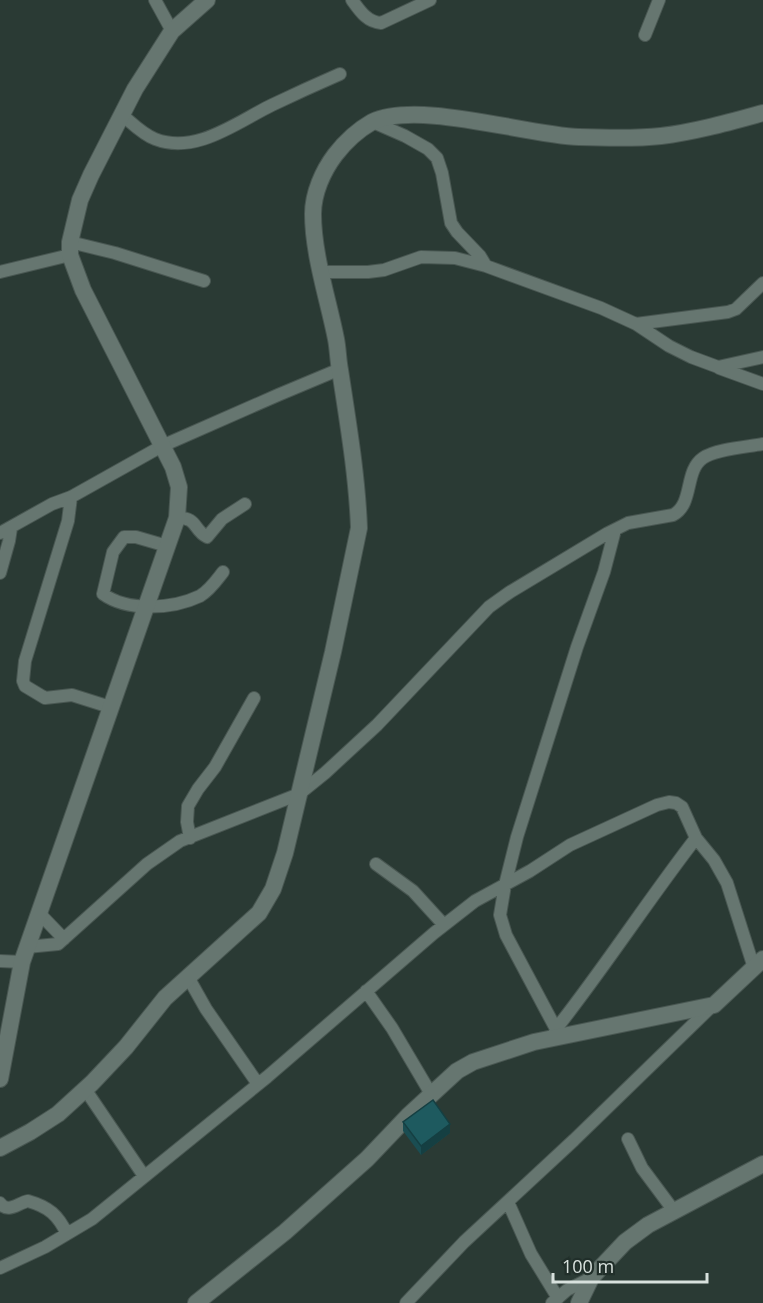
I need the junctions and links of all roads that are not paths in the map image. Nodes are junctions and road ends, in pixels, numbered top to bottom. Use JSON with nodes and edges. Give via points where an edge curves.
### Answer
{"nodes":[{"id":1,"x":155,"y":0,"type":"edge"},
{"id":2,"x":207,"y":0,"type":"edge"},
{"id":3,"x":352,"y":0,"type":"edge"},
{"id":4,"x":430,"y":0,"type":"edge"},
{"id":5,"x":659,"y":0,"type":"edge"},
{"id":6,"x":172,"y":31,"type":"junction"},
{"id":7,"x":645,"y":35,"type":"dead end"},
{"id":8,"x":340,"y":74,"type":"dead end"},
{"id":9,"x":763,"y":113,"type":"edge"},
{"id":10,"x":122,"y":114,"type":"junction"},
{"id":11,"x":373,"y":122,"type":"junction"},
{"id":12,"x":70,"y":248,"type":"junction"},
{"id":13,"x":486,"y":266,"type":"junction"},
{"id":14,"x":0,"y":272,"type":"edge"},
{"id":15,"x":322,"y":272,"type":"junction"},
{"id":16,"x":204,"y":281,"type":"dead end"},
{"id":17,"x":763,"y":283,"type":"edge"},
{"id":18,"x":636,"y":324,"type":"junction"},
{"id":19,"x":763,"y":357,"type":"edge"},
{"id":20,"x":718,"y":367,"type":"junction"},
{"id":21,"x":340,"y":369,"type":"junction"},
{"id":22,"x":763,"y":384,"type":"edge"},
{"id":23,"x":763,"y":444,"type":"edge"},
{"id":24,"x":162,"y":446,"type":"junction"},
{"id":25,"x":71,"y":498,"type":"junction"},
{"id":26,"x":245,"y":504,"type":"dead end"},
{"id":27,"x":177,"y":518,"type":"junction"},
{"id":28,"x":615,"y":530,"type":"junction"},
{"id":29,"x":5,"y":531,"type":"edge"},
{"id":30,"x":167,"y":546,"type":"junction"},
{"id":31,"x":223,"y":572,"type":"dead end"},
{"id":32,"x":0,"y":573,"type":"edge"},
{"id":33,"x":147,"y":606,"type":"junction"},
{"id":34,"x":254,"y":698,"type":"dead end"},
{"id":35,"x":110,"y":707,"type":"junction"},
{"id":36,"x":299,"y":794,"type":"junction"},
{"id":37,"x":190,"y":838,"type":"junction"},
{"id":38,"x":696,"y":838,"type":"junction"},
{"id":39,"x":376,"y":864,"type":"dead end"},
{"id":40,"x":505,"y":885,"type":"junction"},
{"id":41,"x":39,"y":913,"type":"junction"},
{"id":42,"x":444,"y":925,"type":"junction"},
{"id":43,"x":64,"y":939,"type":"junction"},
{"id":44,"x":25,"y":955,"type":"junction"},
{"id":45,"x":0,"y":962,"type":"edge"},
{"id":46,"x":758,"y":964,"type":"edge"},
{"id":47,"x":188,"y":977,"type":"junction"},
{"id":48,"x":366,"y":991,"type":"junction"},
{"id":49,"x":714,"y":1005,"type":"junction"},
{"id":50,"x":555,"y":1034,"type":"junction"},
{"id":51,"x":0,"y":1079,"type":"edge"},
{"id":52,"x":258,"y":1084,"type":"junction"},
{"id":53,"x":85,"y":1089,"type":"junction"},
{"id":54,"x":431,"y":1094,"type":"junction"},
{"id":55,"x":628,"y":1139,"type":"dead end"},
{"id":56,"x":0,"y":1148,"type":"edge"},
{"id":57,"x":763,"y":1164,"type":"edge"},
{"id":58,"x":144,"y":1176,"type":"junction"},
{"id":59,"x":508,"y":1202,"type":"junction"},
{"id":60,"x":0,"y":1203,"type":"edge"},
{"id":61,"x":674,"y":1211,"type":"junction"},
{"id":62,"x":67,"y":1234,"type":"junction"},
{"id":63,"x":0,"y":1268,"type":"edge"},
{"id":64,"x":591,"y":1278,"type":"junction"},
{"id":65,"x":555,"y":1301,"type":"edge"},
{"id":66,"x":196,"y":1303,"type":"edge"},
{"id":67,"x":406,"y":1303,"type":"edge"},
{"id":68,"x":579,"y":1303,"type":"edge"}],
"edges":[{"from":1,"to":6,"type":"street"},
{"from":2,"to":6,"type":"street"},
{"from":3,"to":4,"type":"street","via":[[374,22]]},
{"from":5,"to":7,"type":"street"},
{"from":6,"to":10,"type":"street"},
{"from":8,"to":10,"type":"street","via":[[198,141],[174,143],[155,139]]},
{"from":9,"to":11,"type":"street","via":[[661,136],[548,134],[419,115]]},
{"from":10,"to":12,"type":"street","via":[[80,200]]},
{"from":11,"to":13,"type":"street","via":[[405,136],[437,158],[451,223]]},
{"from":11,"to":15,"type":"street","via":[[341,147],[317,188],[313,211]]},
{"from":12,"to":14,"type":"street"},
{"from":12,"to":16,"type":"street","via":[[115,253]]},
{"from":12,"to":24,"type":"street","via":[[83,290]]},
{"from":13,"to":15,"type":"street","via":[[435,256],[384,270]]},
{"from":13,"to":18,"type":"street"},
{"from":15,"to":21,"type":"street"},
{"from":17,"to":18,"type":"street","via":[[728,312]]},
{"from":18,"to":20,"type":"street","via":[[676,350]]},
{"from":19,"to":20,"type":"street"},
{"from":20,"to":22,"type":"street"},
{"from":21,"to":24,"type":"street"},
{"from":21,"to":36,"type":"street","via":[[359,528]]},
{"from":23,"to":28,"type":"street","via":[[700,459],[679,512],[628,523]]},
{"from":24,"to":25,"type":"street"},
{"from":24,"to":27,"type":"street","via":[[179,487]]},
{"from":25,"to":29,"type":"street","via":[[52,504]]},
{"from":25,"to":35,"type":"street","via":[[68,521],[25,661],[23,681],[45,698],[72,695]]},
{"from":26,"to":27,"type":"street","via":[[222,519],[207,537],[196,523]]},
{"from":27,"to":30,"type":"street"},
{"from":28,"to":36,"type":"street","via":[[489,607],[377,725]]},
{"from":28,"to":40,"type":"street"},
{"from":29,"to":32,"type":"street","via":[[9,542]]},
{"from":30,"to":33,"type":"street"},
{"from":30,"to":33,"type":"street","via":[[127,536],[113,552],[103,594],[113,600]]},
{"from":31,"to":33,"type":"street","via":[[210,589],[198,596],[174,604]]},
{"from":33,"to":35,"type":"street"},
{"from":34,"to":37,"type":"street","via":[[188,806]]},
{"from":35,"to":41,"type":"street"},
{"from":36,"to":37,"type":"street"},
{"from":36,"to":47,"type":"street","via":[[273,889],[259,913]]},
{"from":37,"to":43,"type":"street","via":[[166,849],[147,864]]},
{"from":38,"to":40,"type":"street","via":[[682,807],[669,802],[570,845]]},
{"from":38,"to":46,"type":"street","via":[[727,883]]},
{"from":38,"to":50,"type":"street"},
{"from":39,"to":42,"type":"street","via":[[413,891]]},
{"from":40,"to":42,"type":"street","via":[[475,901]]},
{"from":40,"to":50,"type":"street","via":[[502,925]]},
{"from":41,"to":43,"type":"street"},
{"from":41,"to":44,"type":"street"},
{"from":42,"to":48,"type":"street"},
{"from":43,"to":44,"type":"street"},
{"from":44,"to":45,"type":"street"},
{"from":44,"to":51,"type":"street"},
{"from":46,"to":49,"type":"street"},
{"from":47,"to":52,"type":"street"},
{"from":47,"to":53,"type":"street"},
{"from":48,"to":52,"type":"street"},
{"from":48,"to":54,"type":"street"},
{"from":49,"to":50,"type":"street"},
{"from":49,"to":59,"type":"street"},
{"from":50,"to":54,"type":"street","via":[[473,1062]]},
{"from":52,"to":58,"type":"street"},
{"from":53,"to":56,"type":"street","via":[[58,1114]]},
{"from":53,"to":58,"type":"street"},
{"from":54,"to":66,"type":"street","via":[[367,1159],[285,1232]]},
{"from":55,"to":61,"type":"street","via":[[642,1168]]},
{"from":57,"to":61,"type":"street"},
{"from":58,"to":62,"type":"street","via":[[92,1219]]},
{"from":59,"to":65,"type":"street"},
{"from":59,"to":67,"type":"street"},
{"from":60,"to":62,"type":"street","via":[[9,1208],[28,1201],[46,1208],[60,1218]]},
{"from":61,"to":64,"type":"street","via":[[625,1242]]},
{"from":62,"to":63,"type":"street"},
{"from":64,"to":65,"type":"street"},
{"from":64,"to":68,"type":"street"}]}
